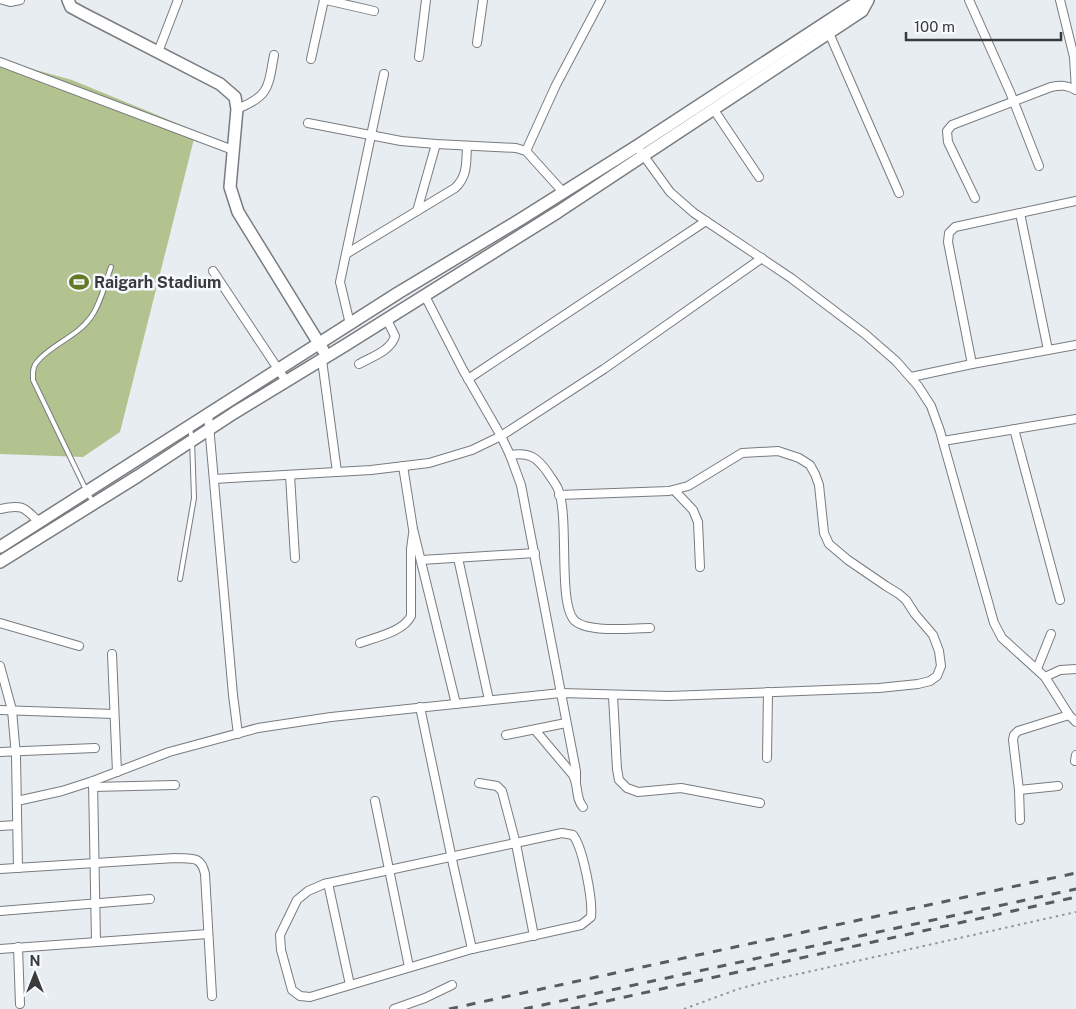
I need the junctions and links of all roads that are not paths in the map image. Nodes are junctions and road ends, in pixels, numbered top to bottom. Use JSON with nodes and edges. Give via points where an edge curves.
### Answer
{"nodes":[{"id":1,"x":3,"y":0,"type":"edge"},
{"id":2,"x":20,"y":0,"type":"edge"},
{"id":3,"x":68,"y":0,"type":"edge"},
{"id":4,"x":178,"y":0,"type":"edge"},
{"id":5,"x":325,"y":0,"type":"edge"},
{"id":6,"x":426,"y":0,"type":"edge"},
{"id":7,"x":483,"y":0,"type":"edge"},
{"id":8,"x":601,"y":0,"type":"edge"},
{"id":9,"x":864,"y":0,"type":"edge"},
{"id":10,"x":868,"y":0,"type":"edge"},
{"id":11,"x":969,"y":0,"type":"edge"},
{"id":12,"x":1060,"y":0,"type":"edge"},
{"id":13,"x":374,"y":10,"type":"dead end"},
{"id":14,"x":829,"y":33,"type":"junction"},
{"id":15,"x":477,"y":43,"type":"dead end"},
{"id":16,"x":158,"y":52,"type":"junction"},
{"id":17,"x":274,"y":54,"type":"dead end"},
{"id":18,"x":419,"y":57,"type":"dead end"},
{"id":19,"x":310,"y":59,"type":"dead end"},
{"id":20,"x":0,"y":62,"type":"edge"},
{"id":21,"x":384,"y":74,"type":"dead end"},
{"id":22,"x":742,"y":84,"type":"junction"},
{"id":23,"x":1076,"y":90,"type":"edge"},
{"id":24,"x":1014,"y":101,"type":"junction"},
{"id":25,"x":237,"y":108,"type":"junction"},
{"id":26,"x":714,"y":110,"type":"junction"},
{"id":27,"x":308,"y":124,"type":"dead end"},
{"id":28,"x":372,"y":136,"type":"junction"},
{"id":29,"x":436,"y":144,"type":"junction"},
{"id":30,"x":467,"y":146,"type":"junction"},
{"id":31,"x":636,"y":146,"type":"junction"},
{"id":32,"x":233,"y":150,"type":"junction"},
{"id":33,"x":526,"y":151,"type":"junction"},
{"id":34,"x":644,"y":156,"type":"junction"},
{"id":35,"x":1039,"y":166,"type":"dead end"},
{"id":36,"x":760,"y":177,"type":"dead end"},
{"id":37,"x":563,"y":192,"type":"junction"},
{"id":38,"x":899,"y":193,"type":"dead end"},
{"id":39,"x":975,"y":198,"type":"dead end"},
{"id":40,"x":1076,"y":201,"type":"edge"},
{"id":41,"x":418,"y":211,"type":"junction"},
{"id":42,"x":1020,"y":213,"type":"junction"},
{"id":43,"x":706,"y":221,"type":"junction"},
{"id":44,"x":346,"y":254,"type":"junction"},
{"id":45,"x":762,"y":258,"type":"junction"},
{"id":46,"x":111,"y":267,"type":"dead end"},
{"id":47,"x":213,"y":271,"type":"dead end"},
{"id":48,"x":424,"y":296,"type":"junction"},
{"id":49,"x":387,"y":320,"type":"junction"},
{"id":50,"x":350,"y":324,"type":"junction"},
{"id":51,"x":319,"y":343,"type":"junction"},
{"id":52,"x":1076,"y":345,"type":"edge"},
{"id":53,"x":1048,"y":350,"type":"junction"},
{"id":54,"x":324,"y":358,"type":"junction"},
{"id":55,"x":359,"y":364,"type":"dead end"},
{"id":56,"x":972,"y":364,"type":"junction"},
{"id":57,"x":277,"y":370,"type":"junction"},
{"id":58,"x":911,"y":377,"type":"junction"},
{"id":59,"x":468,"y":379,"type":"junction"},
{"id":60,"x":286,"y":382,"type":"junction"},
{"id":61,"x":208,"y":414,"type":"junction"},
{"id":62,"x":1076,"y":419,"type":"edge"},
{"id":63,"x":190,"y":426,"type":"junction"},
{"id":64,"x":210,"y":429,"type":"junction"},
{"id":65,"x":1014,"y":429,"type":"junction"},
{"id":66,"x":501,"y":436,"type":"junction"},
{"id":67,"x":192,"y":440,"type":"junction"},
{"id":68,"x":943,"y":441,"type":"junction"},
{"id":69,"x":510,"y":455,"type":"junction"},
{"id":70,"x":403,"y":466,"type":"junction"},
{"id":71,"x":337,"y":472,"type":"junction"},
{"id":72,"x":290,"y":475,"type":"junction"},
{"id":73,"x":214,"y":479,"type":"junction"},
{"id":74,"x":674,"y":490,"type":"junction"},
{"id":75,"x":86,"y":492,"type":"junction"},
{"id":76,"x":560,"y":495,"type":"junction"},
{"id":77,"x":94,"y":504,"type":"junction"},
{"id":78,"x":0,"y":509,"type":"edge"},
{"id":79,"x":39,"y":522,"type":"junction"},
{"id":80,"x":413,"y":529,"type":"junction"},
{"id":81,"x":0,"y":547,"type":"edge"},
{"id":82,"x":535,"y":553,"type":"junction"},
{"id":83,"x":295,"y":558,"type":"dead end"},
{"id":84,"x":458,"y":558,"type":"junction"},
{"id":85,"x":422,"y":560,"type":"junction"},
{"id":86,"x":0,"y":562,"type":"edge"},
{"id":87,"x":700,"y":567,"type":"dead end"},
{"id":88,"x":180,"y":579,"type":"dead end"},
{"id":89,"x":1060,"y":600,"type":"dead end"},
{"id":90,"x":0,"y":623,"type":"edge"},
{"id":91,"x":650,"y":628,"type":"dead end"},
{"id":92,"x":1051,"y":634,"type":"dead end"},
{"id":93,"x":360,"y":643,"type":"dead end"},
{"id":94,"x":80,"y":646,"type":"dead end"},
{"id":95,"x":112,"y":654,"type":"dead end"},
{"id":96,"x":0,"y":666,"type":"edge"},
{"id":97,"x":1037,"y":669,"type":"junction"},
{"id":98,"x":1076,"y":669,"type":"edge"},
{"id":99,"x":1045,"y":677,"type":"junction"},
{"id":100,"x":768,"y":692,"type":"junction"},
{"id":101,"x":561,"y":693,"type":"junction"},
{"id":102,"x":613,"y":696,"type":"junction"},
{"id":103,"x":489,"y":700,"type":"junction"},
{"id":104,"x":456,"y":704,"type":"junction"},
{"id":105,"x":420,"y":707,"type":"junction"},
{"id":106,"x":0,"y":710,"type":"edge"},
{"id":107,"x":12,"y":710,"type":"junction"},
{"id":108,"x":114,"y":714,"type":"junction"},
{"id":109,"x":1068,"y":715,"type":"junction"},
{"id":110,"x":1076,"y":722,"type":"edge"},
{"id":111,"x":566,"y":723,"type":"junction"},
{"id":112,"x":535,"y":730,"type":"junction"},
{"id":113,"x":238,"y":734,"type":"junction"},
{"id":114,"x":506,"y":735,"type":"dead end"},
{"id":115,"x":95,"y":748,"type":"dead end"},
{"id":116,"x":15,"y":751,"type":"junction"},
{"id":117,"x":0,"y":752,"type":"edge"},
{"id":118,"x":767,"y":758,"type":"dead end"},
{"id":119,"x":117,"y":772,"type":"junction"},
{"id":120,"x":576,"y":780,"type":"junction"},
{"id":121,"x":479,"y":783,"type":"dead end"},
{"id":122,"x":93,"y":784,"type":"junction"},
{"id":123,"x":175,"y":785,"type":"dead end"},
{"id":124,"x":1058,"y":786,"type":"dead end"},
{"id":125,"x":1019,"y":790,"type":"junction"},
{"id":126,"x":17,"y":800,"type":"junction"},
{"id":127,"x":375,"y":801,"type":"dead end"},
{"id":128,"x":760,"y":803,"type":"dead end"},
{"id":129,"x":583,"y":807,"type":"dead end"},
{"id":130,"x":1020,"y":820,"type":"dead end"},
{"id":131,"x":17,"y":825,"type":"junction"},
{"id":132,"x":0,"y":826,"type":"edge"},
{"id":133,"x":516,"y":844,"type":"junction"},
{"id":134,"x":451,"y":857,"type":"junction"},
{"id":135,"x":96,"y":862,"type":"junction"},
{"id":136,"x":18,"y":868,"type":"junction"},
{"id":137,"x":0,"y":869,"type":"edge"},
{"id":138,"x":389,"y":870,"type":"junction"},
{"id":139,"x":328,"y":883,"type":"junction"},
{"id":140,"x":150,"y":899,"type":"dead end"},
{"id":141,"x":96,"y":903,"type":"junction"},
{"id":142,"x":0,"y":910,"type":"edge"},
{"id":143,"x":208,"y":934,"type":"junction"},
{"id":144,"x":534,"y":936,"type":"junction"},
{"id":145,"x":96,"y":942,"type":"junction"},
{"id":146,"x":18,"y":947,"type":"junction"},
{"id":147,"x":0,"y":949,"type":"edge"},
{"id":148,"x":472,"y":950,"type":"junction"},
{"id":149,"x":409,"y":967,"type":"junction"},
{"id":150,"x":350,"y":985,"type":"junction"},
{"id":151,"x":452,"y":985,"type":"dead end"},
{"id":152,"x":212,"y":996,"type":"dead end"},
{"id":153,"x":20,"y":1004,"type":"dead end"},
{"id":154,"x":394,"y":1009,"type":"edge"}],
"edges":[{"from":1,"to":2,"type":"street"},
{"from":3,"to":16,"type":"street","via":[[71,7]]},
{"from":4,"to":16,"type":"street"},
{"from":5,"to":13,"type":"street"},
{"from":5,"to":19,"type":"street"},
{"from":6,"to":18,"type":"street"},
{"from":7,"to":15,"type":"street"},
{"from":8,"to":33,"type":"street"},
{"from":9,"to":22,"type":"street"},
{"from":10,"to":14,"type":"street","via":[[862,11]]},
{"from":11,"to":24,"type":"street"},
{"from":12,"to":23,"type":"street","via":[[1074,57]]},
{"from":14,"to":22,"type":"street"},
{"from":14,"to":38,"type":"street"},
{"from":16,"to":25,"type":"street","via":[[220,84],[235,97]]},
{"from":17,"to":25,"type":"street","via":[[268,88],[253,102]]},
{"from":20,"to":32,"type":"street"},
{"from":21,"to":28,"type":"street"},
{"from":22,"to":26,"type":"street"},
{"from":22,"to":31,"type":"street"},
{"from":23,"to":24,"type":"street","via":[[1060,85]]},
{"from":24,"to":35,"type":"street"},
{"from":24,"to":39,"type":"street","via":[[952,125],[947,131],[948,142]]},
{"from":25,"to":32,"type":"street"},
{"from":26,"to":34,"type":"street"},
{"from":26,"to":36,"type":"street"},
{"from":27,"to":28,"type":"street"},
{"from":28,"to":29,"type":"street"},
{"from":28,"to":44,"type":"street"},
{"from":29,"to":30,"type":"street"},
{"from":29,"to":41,"type":"street"},
{"from":30,"to":33,"type":"street","via":[[509,147]]},
{"from":30,"to":41,"type":"street","via":[[466,172],[462,181]]},
{"from":31,"to":34,"type":"street"},
{"from":31,"to":37,"type":"street"},
{"from":32,"to":51,"type":"street","via":[[230,187],[238,212]]},
{"from":33,"to":37,"type":"street"},
{"from":34,"to":43,"type":"street","via":[[670,192]]},
{"from":34,"to":48,"type":"street"},
{"from":37,"to":50,"type":"street"},
{"from":40,"to":42,"type":"street"},
{"from":41,"to":44,"type":"street"},
{"from":42,"to":53,"type":"street"},
{"from":42,"to":56,"type":"street","via":[[955,227],[949,233],[948,242]]},
{"from":43,"to":45,"type":"street"},
{"from":43,"to":59,"type":"street"},
{"from":44,"to":50,"type":"street","via":[[340,282]]},
{"from":45,"to":58,"type":"street","via":[[865,334]]},
{"from":45,"to":66,"type":"street","via":[[604,369]]},
{"from":46,"to":75,"type":"lane","via":[[90,319],[37,362],[33,370],[33,380]]},
{"from":47,"to":57,"type":"street"},
{"from":48,"to":49,"type":"street"},
{"from":48,"to":59,"type":"street"},
{"from":49,"to":54,"type":"street"},
{"from":49,"to":55,"type":"street","via":[[395,336],[394,342]]},
{"from":50,"to":51,"type":"street"},
{"from":51,"to":54,"type":"street"},
{"from":51,"to":57,"type":"street"},
{"from":52,"to":53,"type":"street"},
{"from":53,"to":56,"type":"street"},
{"from":54,"to":60,"type":"street"},
{"from":54,"to":71,"type":"street"},
{"from":56,"to":58,"type":"street"},
{"from":57,"to":60,"type":"street"},
{"from":57,"to":61,"type":"street"},
{"from":58,"to":68,"type":"street","via":[[931,406]]},
{"from":59,"to":66,"type":"street"},
{"from":60,"to":64,"type":"street"},
{"from":61,"to":63,"type":"street"},
{"from":61,"to":64,"type":"street"},
{"from":62,"to":65,"type":"street"},
{"from":63,"to":67,"type":"lane"},
{"from":63,"to":75,"type":"street"},
{"from":64,"to":67,"type":"street"},
{"from":64,"to":73,"type":"street"},
{"from":65,"to":68,"type":"street"},
{"from":65,"to":89,"type":"street"},
{"from":66,"to":69,"type":"street"},
{"from":66,"to":70,"type":"street","via":[[472,450],[428,463]]},
{"from":67,"to":77,"type":"street"},
{"from":67,"to":88,"type":"lane","via":[[194,498]]},
{"from":68,"to":97,"type":"street","via":[[994,622],[1002,638]]},
{"from":69,"to":76,"type":"street","via":[[522,453],[535,458],[548,472]]},
{"from":69,"to":82,"type":"street","via":[[525,500]]},
{"from":70,"to":71,"type":"street"},
{"from":70,"to":80,"type":"street"},
{"from":71,"to":72,"type":"street"},
{"from":72,"to":73,"type":"street"},
{"from":72,"to":83,"type":"street"},
{"from":73,"to":113,"type":"street"},
{"from":74,"to":76,"type":"street"},
{"from":74,"to":87,"type":"street","via":[[693,510],[698,522]]},
{"from":74,"to":100,"type":"street","via":[[688,486],[742,453],[778,451],[799,458],[816,474],[824,533],[829,544],[906,600],[933,635],[939,651],[941,666],[937,676],[918,684]]},
{"from":75,"to":77,"type":"lane"},
{"from":75,"to":79,"type":"street"},
{"from":76,"to":91,"type":"street","via":[[566,599],[570,615],[576,622],[597,628]]},
{"from":77,"to":86,"type":"street"},
{"from":78,"to":79,"type":"street","via":[[22,507]]},
{"from":79,"to":81,"type":"street"},
{"from":80,"to":85,"type":"street"},
{"from":80,"to":93,"type":"street","via":[[411,616],[401,627]]},
{"from":82,"to":84,"type":"street"},
{"from":82,"to":101,"type":"street"},
{"from":84,"to":85,"type":"street"},
{"from":84,"to":103,"type":"street"},
{"from":85,"to":104,"type":"street"},
{"from":90,"to":94,"type":"street"},
{"from":92,"to":97,"type":"street"},
{"from":95,"to":108,"type":"street"},
{"from":96,"to":107,"type":"street"},
{"from":97,"to":99,"type":"street"},
{"from":98,"to":99,"type":"street","via":[[1060,670]]},
{"from":99,"to":109,"type":"street"},
{"from":100,"to":102,"type":"street"},
{"from":100,"to":118,"type":"street"},
{"from":101,"to":102,"type":"street"},
{"from":101,"to":103,"type":"street"},
{"from":101,"to":111,"type":"street"},
{"from":102,"to":128,"type":"street","via":[[617,769],[619,780],[627,788],[638,792],[681,788]]},
{"from":103,"to":104,"type":"street"},
{"from":104,"to":105,"type":"street"},
{"from":105,"to":113,"type":"street","via":[[301,721]]},
{"from":105,"to":134,"type":"street"},
{"from":106,"to":107,"type":"street"},
{"from":107,"to":108,"type":"street"},
{"from":107,"to":116,"type":"street"},
{"from":108,"to":119,"type":"street"},
{"from":109,"to":110,"type":"street"},
{"from":109,"to":125,"type":"street","via":[[1014,735]]},
{"from":111,"to":112,"type":"street"},
{"from":111,"to":120,"type":"street"},
{"from":112,"to":114,"type":"street"},
{"from":112,"to":120,"type":"street"},
{"from":113,"to":119,"type":"street","via":[[169,752]]},
{"from":115,"to":116,"type":"street"},
{"from":116,"to":117,"type":"street"},
{"from":116,"to":126,"type":"street"},
{"from":119,"to":122,"type":"street"},
{"from":120,"to":129,"type":"street"},
{"from":121,"to":133,"type":"street","via":[[497,786],[502,791]]},
{"from":122,"to":123,"type":"street"},
{"from":122,"to":126,"type":"street"},
{"from":122,"to":135,"type":"street"},
{"from":124,"to":125,"type":"street"},
{"from":125,"to":130,"type":"street"},
{"from":126,"to":131,"type":"street"},
{"from":127,"to":138,"type":"street"},
{"from":131,"to":132,"type":"street"},
{"from":131,"to":136,"type":"street"},
{"from":133,"to":134,"type":"street"},
{"from":133,"to":144,"type":"street"},
{"from":133,"to":144,"type":"street","via":[[556,834],[573,835],[580,848],[592,907],[591,917],[581,925]]},
{"from":134,"to":138,"type":"street"},
{"from":134,"to":148,"type":"street"},
{"from":135,"to":136,"type":"street"},
{"from":135,"to":141,"type":"street"},
{"from":135,"to":143,"type":"street","via":[[175,858],[199,861],[205,874]]},
{"from":136,"to":137,"type":"street"},
{"from":138,"to":139,"type":"street"},
{"from":138,"to":149,"type":"street"},
{"from":139,"to":150,"type":"street"},
{"from":139,"to":150,"type":"street","via":[[308,891],[297,900],[280,935],[281,950],[292,990],[300,996],[310,997]]},
{"from":140,"to":141,"type":"street"},
{"from":141,"to":142,"type":"street"},
{"from":141,"to":145,"type":"street"},
{"from":143,"to":145,"type":"street"},
{"from":143,"to":152,"type":"street"},
{"from":144,"to":148,"type":"street"},
{"from":145,"to":146,"type":"street"},
{"from":146,"to":147,"type":"street"},
{"from":146,"to":153,"type":"street"},
{"from":148,"to":149,"type":"street"},
{"from":149,"to":150,"type":"street"},
{"from":151,"to":154,"type":"street"}]}
